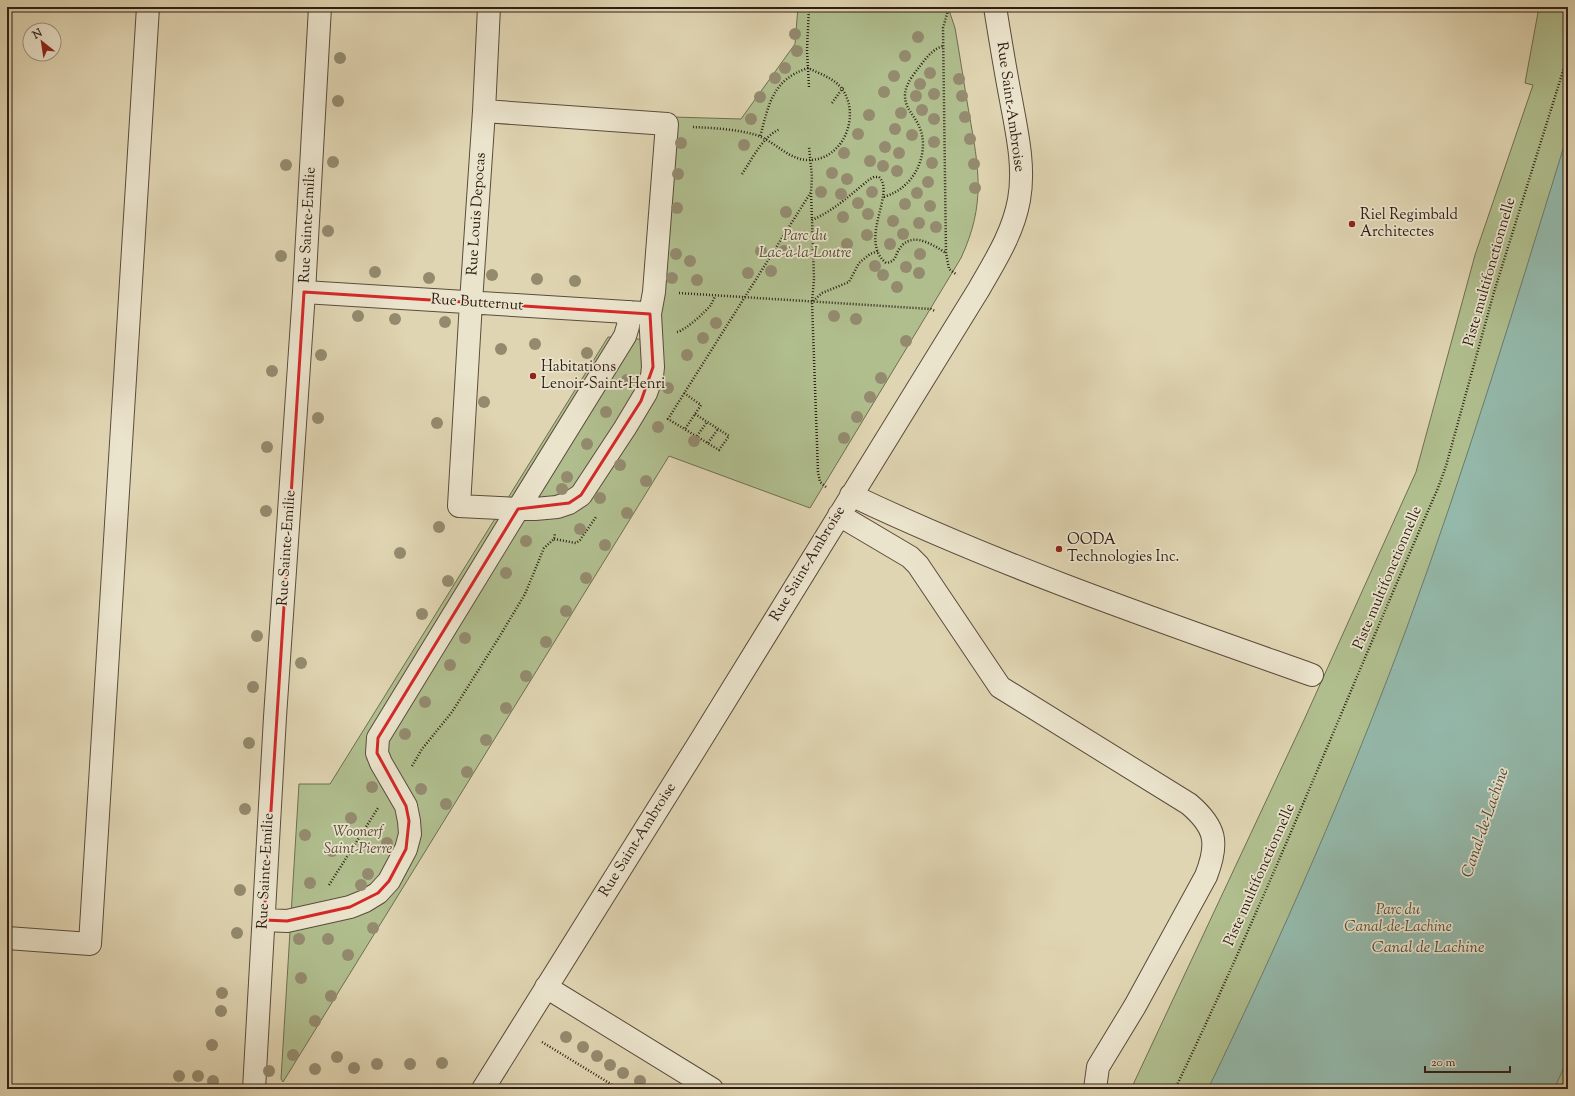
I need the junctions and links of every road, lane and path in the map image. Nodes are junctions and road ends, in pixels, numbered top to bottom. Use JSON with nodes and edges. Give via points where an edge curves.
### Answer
{"nodes":[{"id":1,"x":148,"y":7,"type":"edge"},
{"id":2,"x":320,"y":7,"type":"edge"},
{"id":3,"x":490,"y":7,"type":"edge"},
{"id":4,"x":809,"y":7,"type":"edge"},
{"id":5,"x":949,"y":7,"type":"edge"},
{"id":6,"x":994,"y":7,"type":"edge"},
{"id":7,"x":943,"y":46,"type":"junction"},
{"id":8,"x":1568,"y":55,"type":"edge"},
{"id":9,"x":808,"y":68,"type":"junction"},
{"id":10,"x":809,"y":87,"type":"dead end"},
{"id":11,"x":843,"y":88,"type":"junction"},
{"id":12,"x":832,"y":103,"type":"dead end"},
{"id":13,"x":484,"y":111,"type":"junction"},
{"id":14,"x":688,"y":126,"type":"dead end"},
{"id":15,"x":780,"y":129,"type":"dead end"},
{"id":16,"x":760,"y":137,"type":"junction"},
{"id":17,"x":765,"y":139,"type":"junction"},
{"id":18,"x":809,"y":147,"type":"dead end"},
{"id":19,"x":810,"y":160,"type":"junction"},
{"id":20,"x":742,"y":174,"type":"dead end"},
{"id":21,"x":811,"y":192,"type":"junction"},
{"id":22,"x":883,"y":197,"type":"junction"},
{"id":23,"x":812,"y":220,"type":"junction"},
{"id":24,"x":878,"y":251,"type":"junction"},
{"id":25,"x":946,"y":253,"type":"junction"},
{"id":26,"x":959,"y":276,"type":"dead end"},
{"id":27,"x":304,"y":292,"type":"junction"},
{"id":28,"x":701,"y":295,"type":"dead end"},
{"id":29,"x":715,"y":296,"type":"junction"},
{"id":30,"x":745,"y":298,"type":"junction"},
{"id":31,"x":471,"y":302,"type":"junction"},
{"id":32,"x":812,"y":302,"type":"junction"},
{"id":33,"x":629,"y":312,"type":"junction"},
{"id":34,"x":937,"y":312,"type":"dead end"},
{"id":35,"x":650,"y":314,"type":"junction"},
{"id":36,"x":675,"y":333,"type":"dead end"},
{"id":37,"x":684,"y":393,"type":"junction"},
{"id":38,"x":705,"y":401,"type":"dead end"},
{"id":39,"x":701,"y":405,"type":"junction"},
{"id":40,"x":695,"y":414,"type":"junction"},
{"id":41,"x":707,"y":422,"type":"junction"},
{"id":42,"x":685,"y":429,"type":"junction"},
{"id":43,"x":718,"y":429,"type":"junction"},
{"id":44,"x":697,"y":436,"type":"junction"},
{"id":45,"x":708,"y":443,"type":"junction"},
{"id":46,"x":826,"y":487,"type":"dead end"},
{"id":47,"x":851,"y":495,"type":"junction"},
{"id":48,"x":556,"y":507,"type":"junction"},
{"id":49,"x":518,"y":509,"type":"junction"},
{"id":50,"x":839,"y":515,"type":"junction"},
{"id":51,"x":1312,"y":675,"type":"dead end"},
{"id":52,"x":394,"y":786,"type":"junction"},
{"id":53,"x":314,"y":915,"type":"junction"},
{"id":54,"x":264,"y":920,"type":"junction"},
{"id":55,"x":7,"y":938,"type":"edge"},
{"id":56,"x":546,"y":987,"type":"junction"},
{"id":57,"x":543,"y":1043,"type":"dead end"},
{"id":58,"x":254,"y":1089,"type":"edge"},
{"id":59,"x":483,"y":1089,"type":"edge"},
{"id":60,"x":619,"y":1089,"type":"edge"},
{"id":61,"x":712,"y":1089,"type":"edge"},
{"id":62,"x":1095,"y":1089,"type":"edge"},
{"id":63,"x":1175,"y":1089,"type":"edge"}],
"edges":[{"from":1,"to":55,"type":"street","via":[[90,944]]},
{"from":2,"to":27,"type":"street","name":"Rue Sainte-Emilie"},
{"from":3,"to":13,"type":"street","name":"Rue Louis Depocas"},
{"from":4,"to":9,"type":"path"},
{"from":5,"to":7,"type":"path","via":[[943,28]]},
{"from":6,"to":47,"type":"street","name":"Rue Saint-Ambroise","via":[[1019,148],[1021,184],[1015,217],[994,264]]},
{"from":7,"to":22,"type":"path","via":[[921,64],[905,94],[908,108],[924,137],[919,165],[907,184]]},
{"from":7,"to":25,"type":"path"},
{"from":8,"to":63,"type":"path","name":"Piste multifonctionnelle","via":[[1494,292],[1438,488],[1273,874]]},
{"from":9,"to":10,"type":"path"},
{"from":9,"to":11,"type":"path"},
{"from":9,"to":16,"type":"path","via":[[787,78],[775,91],[770,99]]},
{"from":11,"to":12,"type":"path"},
{"from":11,"to":19,"type":"path","via":[[850,110],[849,127],[834,151]]},
{"from":13,"to":31,"type":"street","name":"Rue Louis Depocas"},
{"from":13,"to":35,"type":"street","via":[[667,124],[654,292]]},
{"from":14,"to":16,"type":"path","via":[[716,128]]},
{"from":15,"to":17,"type":"path"},
{"from":16,"to":17,"type":"path"},
{"from":17,"to":19,"type":"path","via":[[794,158]]},
{"from":17,"to":20,"type":"path"},
{"from":18,"to":19,"type":"path"},
{"from":19,"to":21,"type":"path"},
{"from":21,"to":23,"type":"path"},
{"from":21,"to":30,"type":"path"},
{"from":22,"to":23,"type":"path","via":[[882,180],[874,177],[849,198]]},
{"from":22,"to":24,"type":"path","via":[[876,227]]},
{"from":23,"to":32,"type":"path"},
{"from":24,"to":25,"type":"path","via":[[886,263],[891,262],[903,244],[915,239],[932,244]]},
{"from":24,"to":32,"type":"path","via":[[859,263],[849,282],[822,293]]},
{"from":25,"to":26,"type":"path","via":[[949,269]]},
{"from":27,"to":31,"type":"street","name":"Rue Butternut"},
{"from":27,"to":54,"type":"street","name":"Rue Sainte-Emilie"},
{"from":28,"to":29,"type":"path"},
{"from":29,"to":30,"type":"path"},
{"from":29,"to":36,"type":"path","via":[[711,305],[684,329]]},
{"from":30,"to":32,"type":"path"},
{"from":30,"to":37,"type":"path"},
{"from":31,"to":33,"type":"street","name":"Rue Butternut"},
{"from":31,"to":49,"type":"street","name":"Rue Louis Depocas","via":[[459,506]]},
{"from":32,"to":34,"type":"path","via":[[931,309]]},
{"from":32,"to":46,"type":"path","via":[[818,472],[820,482]]},
{"from":33,"to":35,"type":"street","name":"Rue Butternut"},
{"from":33,"to":49,"type":"street","via":[[624,336]]},
{"from":35,"to":48,"type":"street","via":[[653,367],[646,393],[581,495]]},
{"from":37,"to":39,"type":"path"},
{"from":37,"to":42,"type":"path","via":[[668,419]]},
{"from":38,"to":39,"type":"path"},
{"from":39,"to":40,"type":"path"},
{"from":40,"to":41,"type":"path"},
{"from":40,"to":42,"type":"path"},
{"from":41,"to":43,"type":"path"},
{"from":41,"to":44,"type":"path"},
{"from":42,"to":44,"type":"path"},
{"from":43,"to":45,"type":"path"},
{"from":43,"to":45,"type":"path","via":[[729,436],[719,450]]},
{"from":44,"to":45,"type":"path"},
{"from":47,"to":50,"type":"street","name":"Rue Saint-Ambroise"},
{"from":47,"to":51,"type":"street","via":[[928,530],[1103,601]]},
{"from":48,"to":49,"type":"street"},
{"from":48,"to":52,"type":"path","via":[[554,539],[544,548],[525,594],[452,712],[422,749],[405,778]]},
{"from":49,"to":52,"type":"street","via":[[378,738],[377,753]]},
{"from":50,"to":56,"type":"street","name":"Rue Saint-Ambroise"},
{"from":50,"to":62,"type":"street","via":[[918,565],[1000,686],[1189,804],[1208,824],[1213,836],[1214,850],[1206,876],[1098,1067]]},
{"from":52,"to":53,"type":"path","via":[[317,904]]},
{"from":52,"to":53,"type":"street","via":[[406,806],[410,834],[406,849],[389,881],[378,893],[365,901]]},
{"from":53,"to":54,"type":"street","via":[[287,921]]},
{"from":54,"to":58,"type":"street","name":"Rue Sainte-Emilie"},
{"from":56,"to":59,"type":"street","name":"Rue Saint-Ambroise"},
{"from":56,"to":61,"type":"street"},
{"from":57,"to":60,"type":"path"}]}
